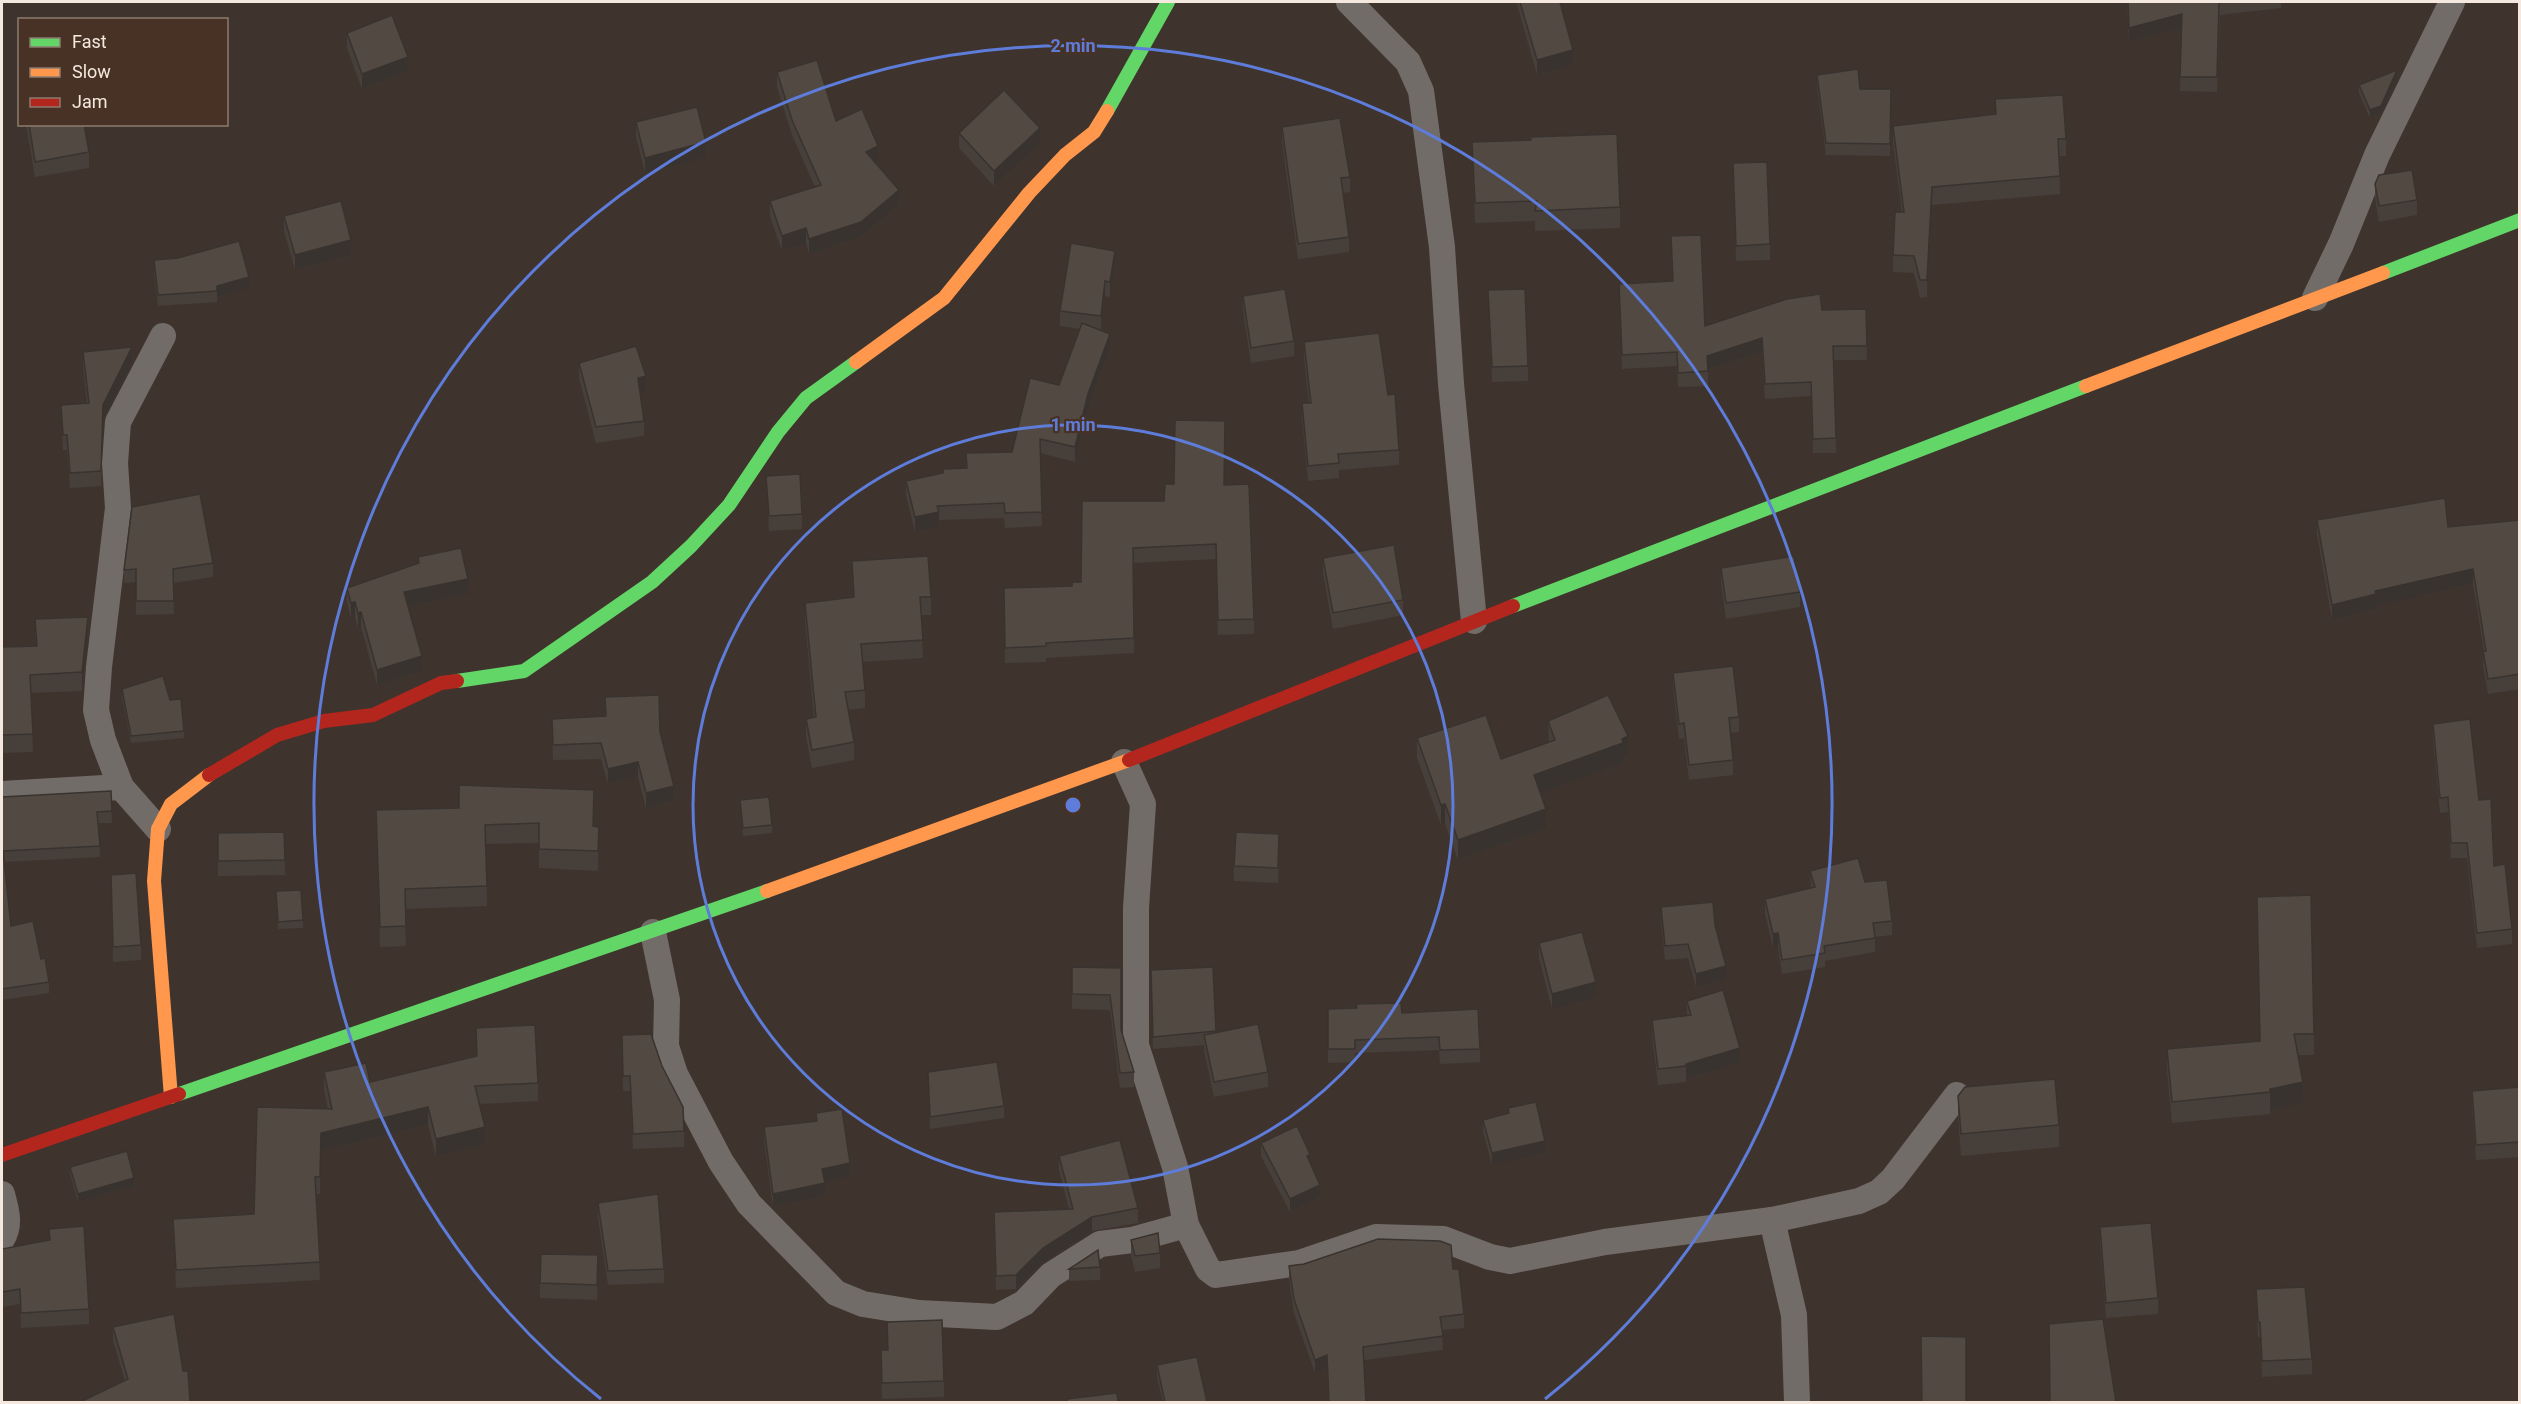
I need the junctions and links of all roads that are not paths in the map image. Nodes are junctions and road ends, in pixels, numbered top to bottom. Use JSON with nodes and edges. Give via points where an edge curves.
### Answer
{"nodes":[{"id":1,"x":1168,"y":2,"type":"edge"},
{"id":2,"x":1349,"y":2,"type":"edge"},
{"id":3,"x":2452,"y":2,"type":"edge"},
{"id":4,"x":2520,"y":220,"type":"edge"},
{"id":5,"x":2341,"y":244,"type":"junction"},
{"id":6,"x":2361,"y":280,"type":"junction"},
{"id":7,"x":2315,"y":298,"type":"junction"},
{"id":8,"x":163,"y":336,"type":"dead end"},
{"id":9,"x":1473,"y":621,"type":"junction"},
{"id":10,"x":1124,"y":762,"type":"junction"},
{"id":11,"x":121,"y":787,"type":"junction"},
{"id":12,"x":2,"y":794,"type":"edge"},
{"id":13,"x":158,"y":829,"type":"junction"},
{"id":14,"x":653,"y":932,"type":"junction"},
{"id":15,"x":1958,"y":1095,"type":"edge"},
{"id":16,"x":171,"y":1097,"type":"junction"},
{"id":17,"x":2,"y":1155,"type":"edge"},
{"id":18,"x":2,"y":1194,"type":"edge"},
{"id":19,"x":1772,"y":1220,"type":"junction"},
{"id":20,"x":1186,"y":1225,"type":"junction"},
{"id":21,"x":2,"y":1239,"type":"edge"},
{"id":22,"x":1797,"y":1402,"type":"edge"}],
"edges":[{"from":1,"to":13,"type":"street","via":[[1094,132],[1065,155],[1029,193],[944,298],[806,398],[729,505],[652,582],[524,671],[441,683],[373,715],[324,721],[277,735],[185,792],[171,804]]},
{"from":2,"to":9,"type":"street","via":[[1408,62],[1421,91],[1442,248]]},
{"from":3,"to":5,"type":"street","via":[[2377,154]]},
{"from":4,"to":6,"type":"street"},
{"from":5,"to":6,"type":"street"},
{"from":5,"to":7,"type":"street"},
{"from":6,"to":7,"type":"street"},
{"from":7,"to":9,"type":"street"},
{"from":8,"to":11,"type":"street","via":[[118,422],[118,508],[96,710]]},
{"from":9,"to":10,"type":"street"},
{"from":10,"to":14,"type":"street"},
{"from":10,"to":20,"type":"street","via":[[1143,804],[1136,908],[1136,1045],[1175,1167]]},
{"from":11,"to":12,"type":"street"},
{"from":11,"to":13,"type":"street"},
{"from":13,"to":16,"type":"street","via":[[154,881]]},
{"from":14,"to":16,"type":"street"},
{"from":14,"to":20,"type":"street","via":[[667,1000],[666,1046],[675,1074],[749,1204],[836,1293],[885,1308],[997,1317],[1024,1303],[1051,1275],[1100,1244]]},
{"from":15,"to":19,"type":"street","via":[[1879,1192],[1859,1201]]},
{"from":16,"to":17,"type":"street"},
{"from":18,"to":21,"type":"street","via":[[8,1217]]},
{"from":19,"to":20,"type":"street","via":[[1605,1242],[1510,1261],[1443,1239],[1376,1238],[1299,1263],[1216,1275],[1208,1269]]},
{"from":19,"to":22,"type":"street","via":[[1794,1315]]}]}
